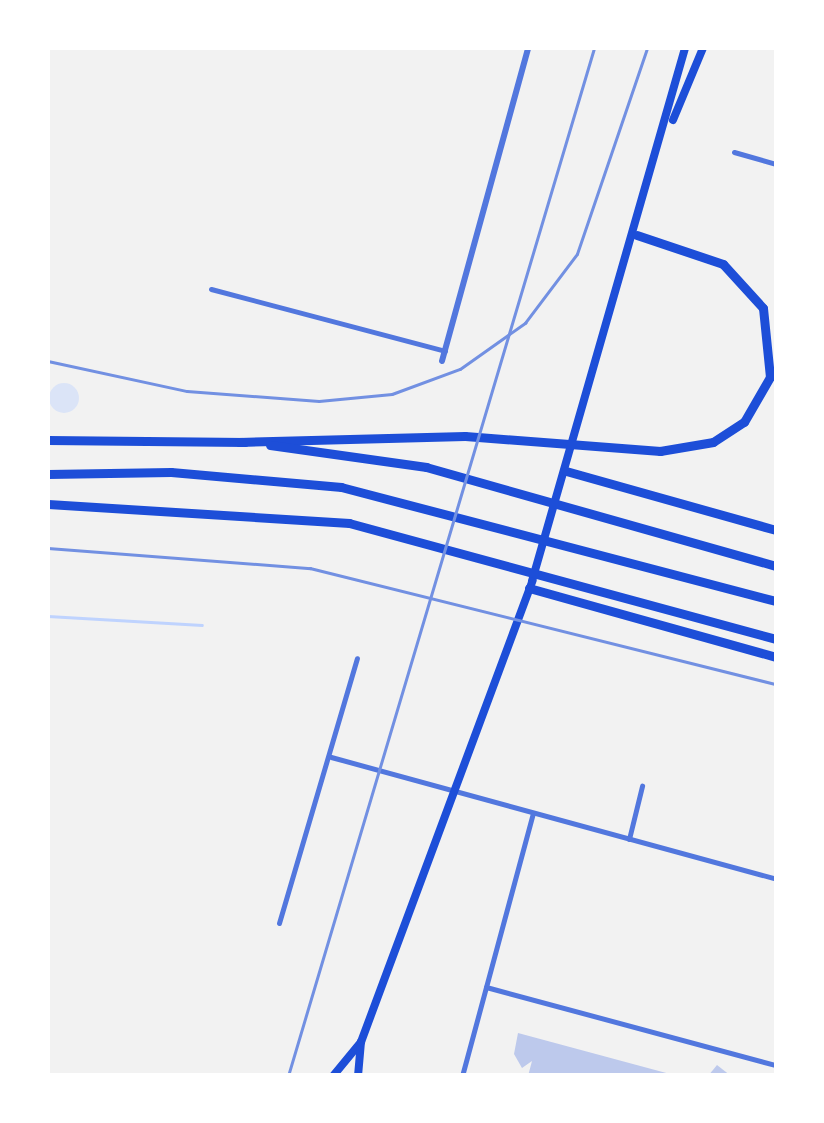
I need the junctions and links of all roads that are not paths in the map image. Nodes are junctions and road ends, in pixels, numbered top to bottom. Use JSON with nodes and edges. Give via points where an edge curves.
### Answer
{"nodes":[{"id":1,"x":528,"y":48,"type":"edge"},
{"id":2,"x":685,"y":48,"type":"edge"},
{"id":3,"x":703,"y":48,"type":"edge"},
{"id":4,"x":666,"y":138,"type":"junction"},
{"id":5,"x":734,"y":152,"type":"dead end"},
{"id":6,"x":776,"y":164,"type":"edge"},
{"id":7,"x":638,"y":235,"type":"junction"},
{"id":8,"x":211,"y":289,"type":"dead end"},
{"id":9,"x":445,"y":351,"type":"junction"},
{"id":10,"x":442,"y":361,"type":"dead end"},
{"id":11,"x":48,"y":440,"type":"edge"},
{"id":12,"x":239,"y":442,"type":"junction"},
{"id":13,"x":566,"y":471,"type":"junction"},
{"id":14,"x":48,"y":474,"type":"edge"},
{"id":15,"x":48,"y":504,"type":"edge"},
{"id":16,"x":776,"y":530,"type":"edge"},
{"id":17,"x":776,"y":566,"type":"edge"},
{"id":18,"x":530,"y":584,"type":"junction"},
{"id":19,"x":776,"y":601,"type":"edge"},
{"id":20,"x":776,"y":639,"type":"edge"},
{"id":21,"x":776,"y":657,"type":"edge"},
{"id":22,"x":357,"y":658,"type":"dead end"},
{"id":23,"x":331,"y":757,"type":"junction"},
{"id":24,"x":642,"y":786,"type":"dead end"},
{"id":25,"x":533,"y":813,"type":"junction"},
{"id":26,"x":629,"y":839,"type":"junction"},
{"id":27,"x":776,"y":879,"type":"edge"},
{"id":28,"x":280,"y":923,"type":"dead end"},
{"id":29,"x":486,"y":987,"type":"junction"},
{"id":30,"x":361,"y":1042,"type":"junction"},
{"id":31,"x":776,"y":1065,"type":"edge"},
{"id":32,"x":333,"y":1076,"type":"edge"},
{"id":33,"x":358,"y":1076,"type":"edge"},
{"id":34,"x":462,"y":1076,"type":"edge"}],
"edges":[{"from":1,"to":9,"type":"street"},
{"from":2,"to":4,"type":"main road"},
{"from":3,"to":4,"type":"main road"},
{"from":4,"to":7,"type":"main road"},
{"from":5,"to":6,"type":"street"},
{"from":7,"to":12,"type":"highway","via":[[724,264],[763,308],[770,377],[744,422],[713,442],[660,451],[434,435]]},
{"from":7,"to":13,"type":"main road"},
{"from":8,"to":9,"type":"street"},
{"from":9,"to":10,"type":"street"},
{"from":11,"to":12,"type":"highway"},
{"from":12,"to":17,"type":"highway","via":[[426,467]]},
{"from":13,"to":16,"type":"highway"},
{"from":13,"to":18,"type":"main road"},
{"from":14,"to":19,"type":"highway","via":[[171,472],[340,487]]},
{"from":15,"to":20,"type":"highway","via":[[349,523]]},
{"from":18,"to":21,"type":"highway"},
{"from":18,"to":30,"type":"main road"},
{"from":22,"to":23,"type":"street"},
{"from":23,"to":25,"type":"street"},
{"from":23,"to":28,"type":"street"},
{"from":24,"to":26,"type":"street"},
{"from":25,"to":26,"type":"street"},
{"from":25,"to":29,"type":"street"},
{"from":26,"to":27,"type":"street"},
{"from":29,"to":31,"type":"street"},
{"from":29,"to":34,"type":"street"},
{"from":30,"to":32,"type":"main road"},
{"from":30,"to":33,"type":"main road"}]}
